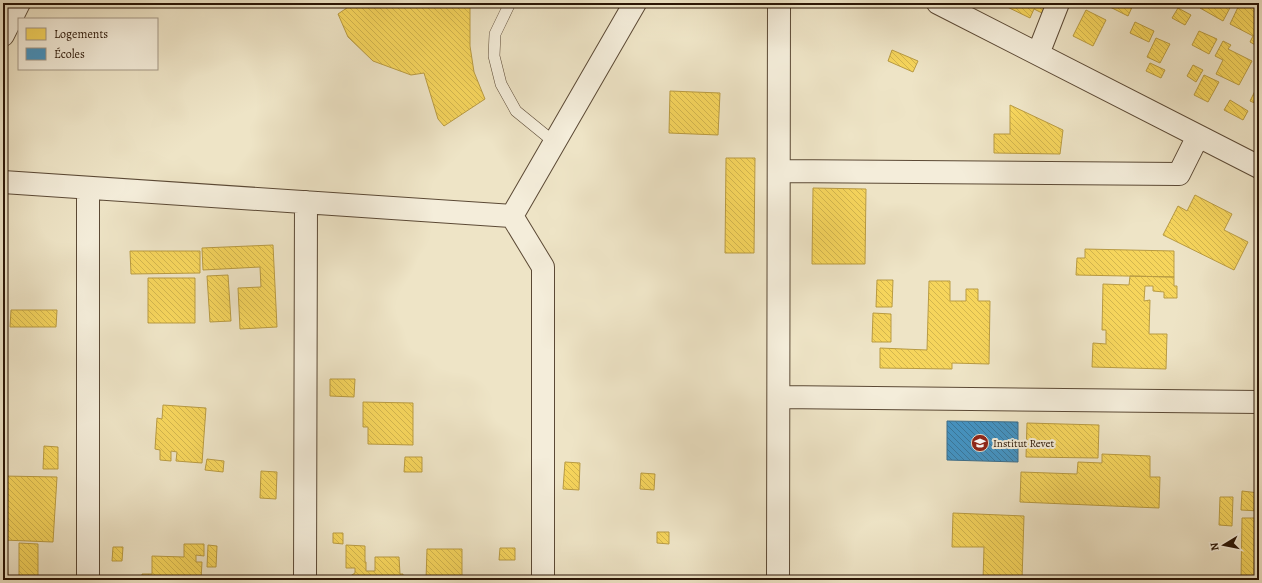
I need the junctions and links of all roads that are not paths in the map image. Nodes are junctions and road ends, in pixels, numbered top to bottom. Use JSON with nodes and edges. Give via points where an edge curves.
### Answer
{"nodes":[{"id":1,"x":19,"y":3,"type":"edge"},
{"id":2,"x":510,"y":3,"type":"edge"},
{"id":3,"x":635,"y":3,"type":"edge"},
{"id":4,"x":779,"y":3,"type":"edge"},
{"id":5,"x":938,"y":3,"type":"edge"},
{"id":6,"x":1058,"y":3,"type":"edge"},
{"id":7,"x":3,"y":35,"type":"edge"},
{"id":8,"x":1038,"y":54,"type":"junction"},
{"id":9,"x":1198,"y":136,"type":"junction"},
{"id":10,"x":554,"y":142,"type":"junction"},
{"id":11,"x":1259,"y":167,"type":"edge"},
{"id":12,"x":780,"y":171,"type":"junction"},
{"id":13,"x":3,"y":182,"type":"edge"},
{"id":14,"x":88,"y":188,"type":"junction"},
{"id":15,"x":306,"y":202,"type":"junction"},
{"id":16,"x":512,"y":216,"type":"junction"},
{"id":17,"x":779,"y":397,"type":"junction"},
{"id":18,"x":1259,"y":402,"type":"edge"},
{"id":19,"x":88,"y":580,"type":"edge"},
{"id":20,"x":305,"y":580,"type":"edge"},
{"id":21,"x":543,"y":580,"type":"edge"},
{"id":22,"x":778,"y":580,"type":"edge"}],
"edges":[{"from":1,"to":7,"type":"street"},
{"from":2,"to":10,"type":"lane","via":[[495,34],[494,56],[501,84],[516,111]]},
{"from":3,"to":10,"type":"street"},
{"from":4,"to":12,"type":"street"},
{"from":5,"to":8,"type":"street"},
{"from":6,"to":8,"type":"street"},
{"from":8,"to":9,"type":"street"},
{"from":9,"to":11,"type":"street"},
{"from":9,"to":12,"type":"street","via":[[1180,174]]},
{"from":10,"to":16,"type":"street"},
{"from":12,"to":17,"type":"street"},
{"from":13,"to":14,"type":"street"},
{"from":14,"to":15,"type":"street"},
{"from":14,"to":19,"type":"street"},
{"from":15,"to":16,"type":"street"},
{"from":15,"to":20,"type":"street"},
{"from":16,"to":21,"type":"street","via":[[543,267]]},
{"from":17,"to":18,"type":"street"},
{"from":17,"to":22,"type":"street"}]}
